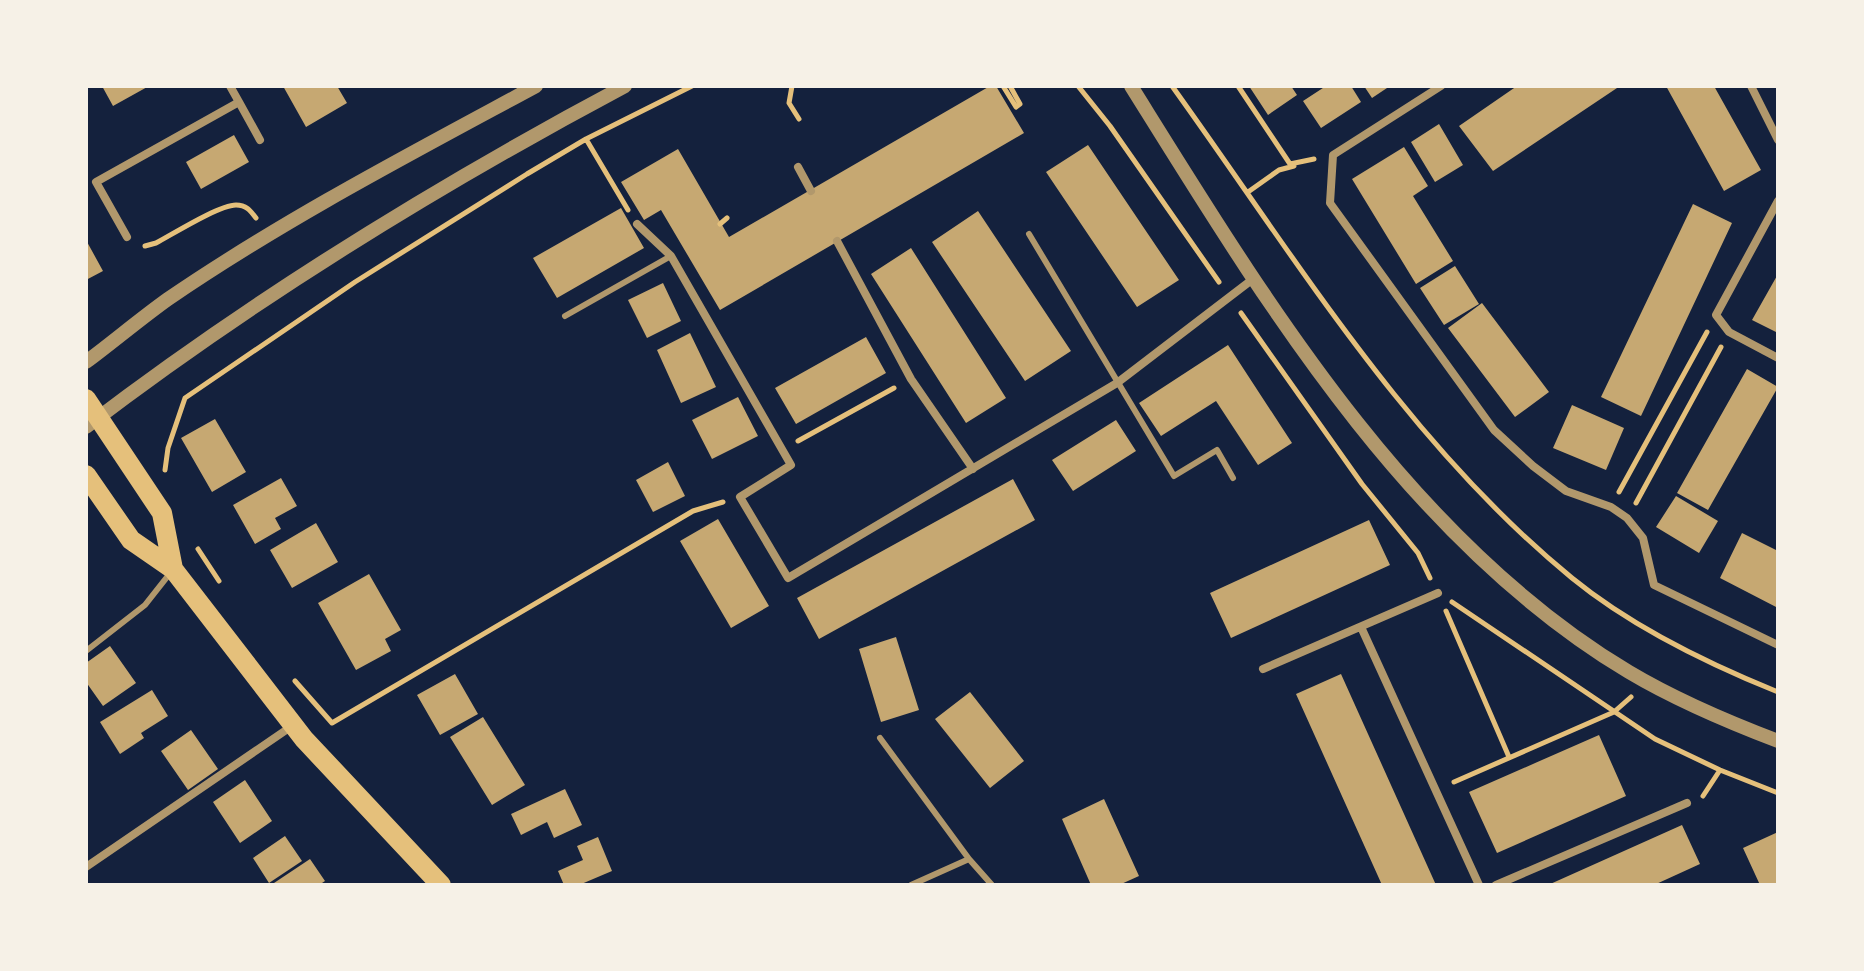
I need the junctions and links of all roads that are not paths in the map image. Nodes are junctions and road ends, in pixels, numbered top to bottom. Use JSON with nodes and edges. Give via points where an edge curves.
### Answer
{"nodes":[{"id":1,"x":230,"y":86,"type":"edge"},
{"id":2,"x":536,"y":86,"type":"edge"},
{"id":3,"x":625,"y":86,"type":"edge"},
{"id":4,"x":1131,"y":86,"type":"edge"},
{"id":5,"x":1441,"y":86,"type":"edge"},
{"id":6,"x":1751,"y":86,"type":"edge"},
{"id":7,"x":239,"y":102,"type":"junction"},
{"id":8,"x":260,"y":140,"type":"dead end"},
{"id":9,"x":1778,"y":140,"type":"edge"},
{"id":10,"x":798,"y":167,"type":"dead end"},
{"id":11,"x":811,"y":191,"type":"dead end"},
{"id":12,"x":1778,"y":201,"type":"edge"},
{"id":13,"x":637,"y":224,"type":"road end"},
{"id":14,"x":1029,"y":234,"type":"dead end"},
{"id":15,"x":127,"y":237,"type":"road end"},
{"id":16,"x":837,"y":241,"type":"dead end"},
{"id":17,"x":671,"y":256,"type":"junction"},
{"id":18,"x":1253,"y":279,"type":"junction"},
{"id":19,"x":565,"y":316,"type":"dead end"},
{"id":20,"x":1778,"y":358,"type":"edge"},
{"id":21,"x":86,"y":362,"type":"edge"},
{"id":22,"x":1117,"y":383,"type":"junction"},
{"id":23,"x":86,"y":399,"type":"edge"},
{"id":24,"x":92,"y":422,"type":"edge"},
{"id":25,"x":973,"y":469,"type":"junction"},
{"id":26,"x":86,"y":475,"type":"edge"},
{"id":27,"x":1233,"y":478,"type":"dead end"},
{"id":28,"x":173,"y":569,"type":"junction"},
{"id":29,"x":1438,"y":593,"type":"road end"},
{"id":30,"x":1361,"y":627,"type":"junction"},
{"id":31,"x":1778,"y":645,"type":"edge"},
{"id":32,"x":86,"y":651,"type":"edge"},
{"id":33,"x":1263,"y":669,"type":"dead end"},
{"id":34,"x":292,"y":725,"type":"junction"},
{"id":35,"x":880,"y":738,"type":"dead end"},
{"id":36,"x":1778,"y":741,"type":"edge"},
{"id":37,"x":1687,"y":803,"type":"dead end"},
{"id":38,"x":969,"y":859,"type":"junction"},
{"id":39,"x":86,"y":867,"type":"edge"},
{"id":40,"x":441,"y":885,"type":"edge"},
{"id":41,"x":911,"y":885,"type":"edge"},
{"id":42,"x":992,"y":885,"type":"edge"},
{"id":43,"x":1479,"y":885,"type":"edge"},
{"id":44,"x":1496,"y":885,"type":"edge"}],
"edges":[{"from":1,"to":7,"type":"street"},
{"from":2,"to":21,"type":"street","via":[[282,228],[165,301]]},
{"from":3,"to":24,"type":"street","via":[[357,240]]},
{"from":4,"to":18,"type":"street"},
{"from":5,"to":31,"type":"street","via":[[1333,155],[1330,203],[1494,430],[1566,491],[1627,518],[1643,538],[1654,585]]},
{"from":6,"to":9,"type":"street"},
{"from":7,"to":8,"type":"street"},
{"from":7,"to":15,"type":"street","via":[[96,182]]},
{"from":10,"to":11,"type":"street"},
{"from":12,"to":20,"type":"street","via":[[1716,315],[1729,332]]},
{"from":13,"to":17,"type":"street"},
{"from":14,"to":22,"type":"lane"},
{"from":16,"to":25,"type":"street","via":[[911,379]]},
{"from":17,"to":19,"type":"lane"},
{"from":17,"to":25,"type":"street","via":[[791,465],[740,497],[788,578]]},
{"from":18,"to":22,"type":"street"},
{"from":18,"to":36,"type":"street","via":[[1340,400],[1421,497],[1493,570],[1625,670]]},
{"from":22,"to":25,"type":"street"},
{"from":22,"to":27,"type":"lane","via":[[1174,476],[1217,450]]},
{"from":23,"to":24,"type":"main road"},
{"from":24,"to":28,"type":"main road","via":[[162,513]]},
{"from":26,"to":28,"type":"main road","via":[[131,540]]},
{"from":28,"to":32,"type":"lane","via":[[145,605]]},
{"from":28,"to":34,"type":"main road"},
{"from":29,"to":30,"type":"street"},
{"from":30,"to":33,"type":"street"},
{"from":30,"to":43,"type":"street"},
{"from":34,"to":39,"type":"street"},
{"from":34,"to":40,"type":"main road"},
{"from":35,"to":38,"type":"lane"},
{"from":37,"to":44,"type":"street"},
{"from":38,"to":41,"type":"lane"},
{"from":38,"to":42,"type":"lane"}]}
